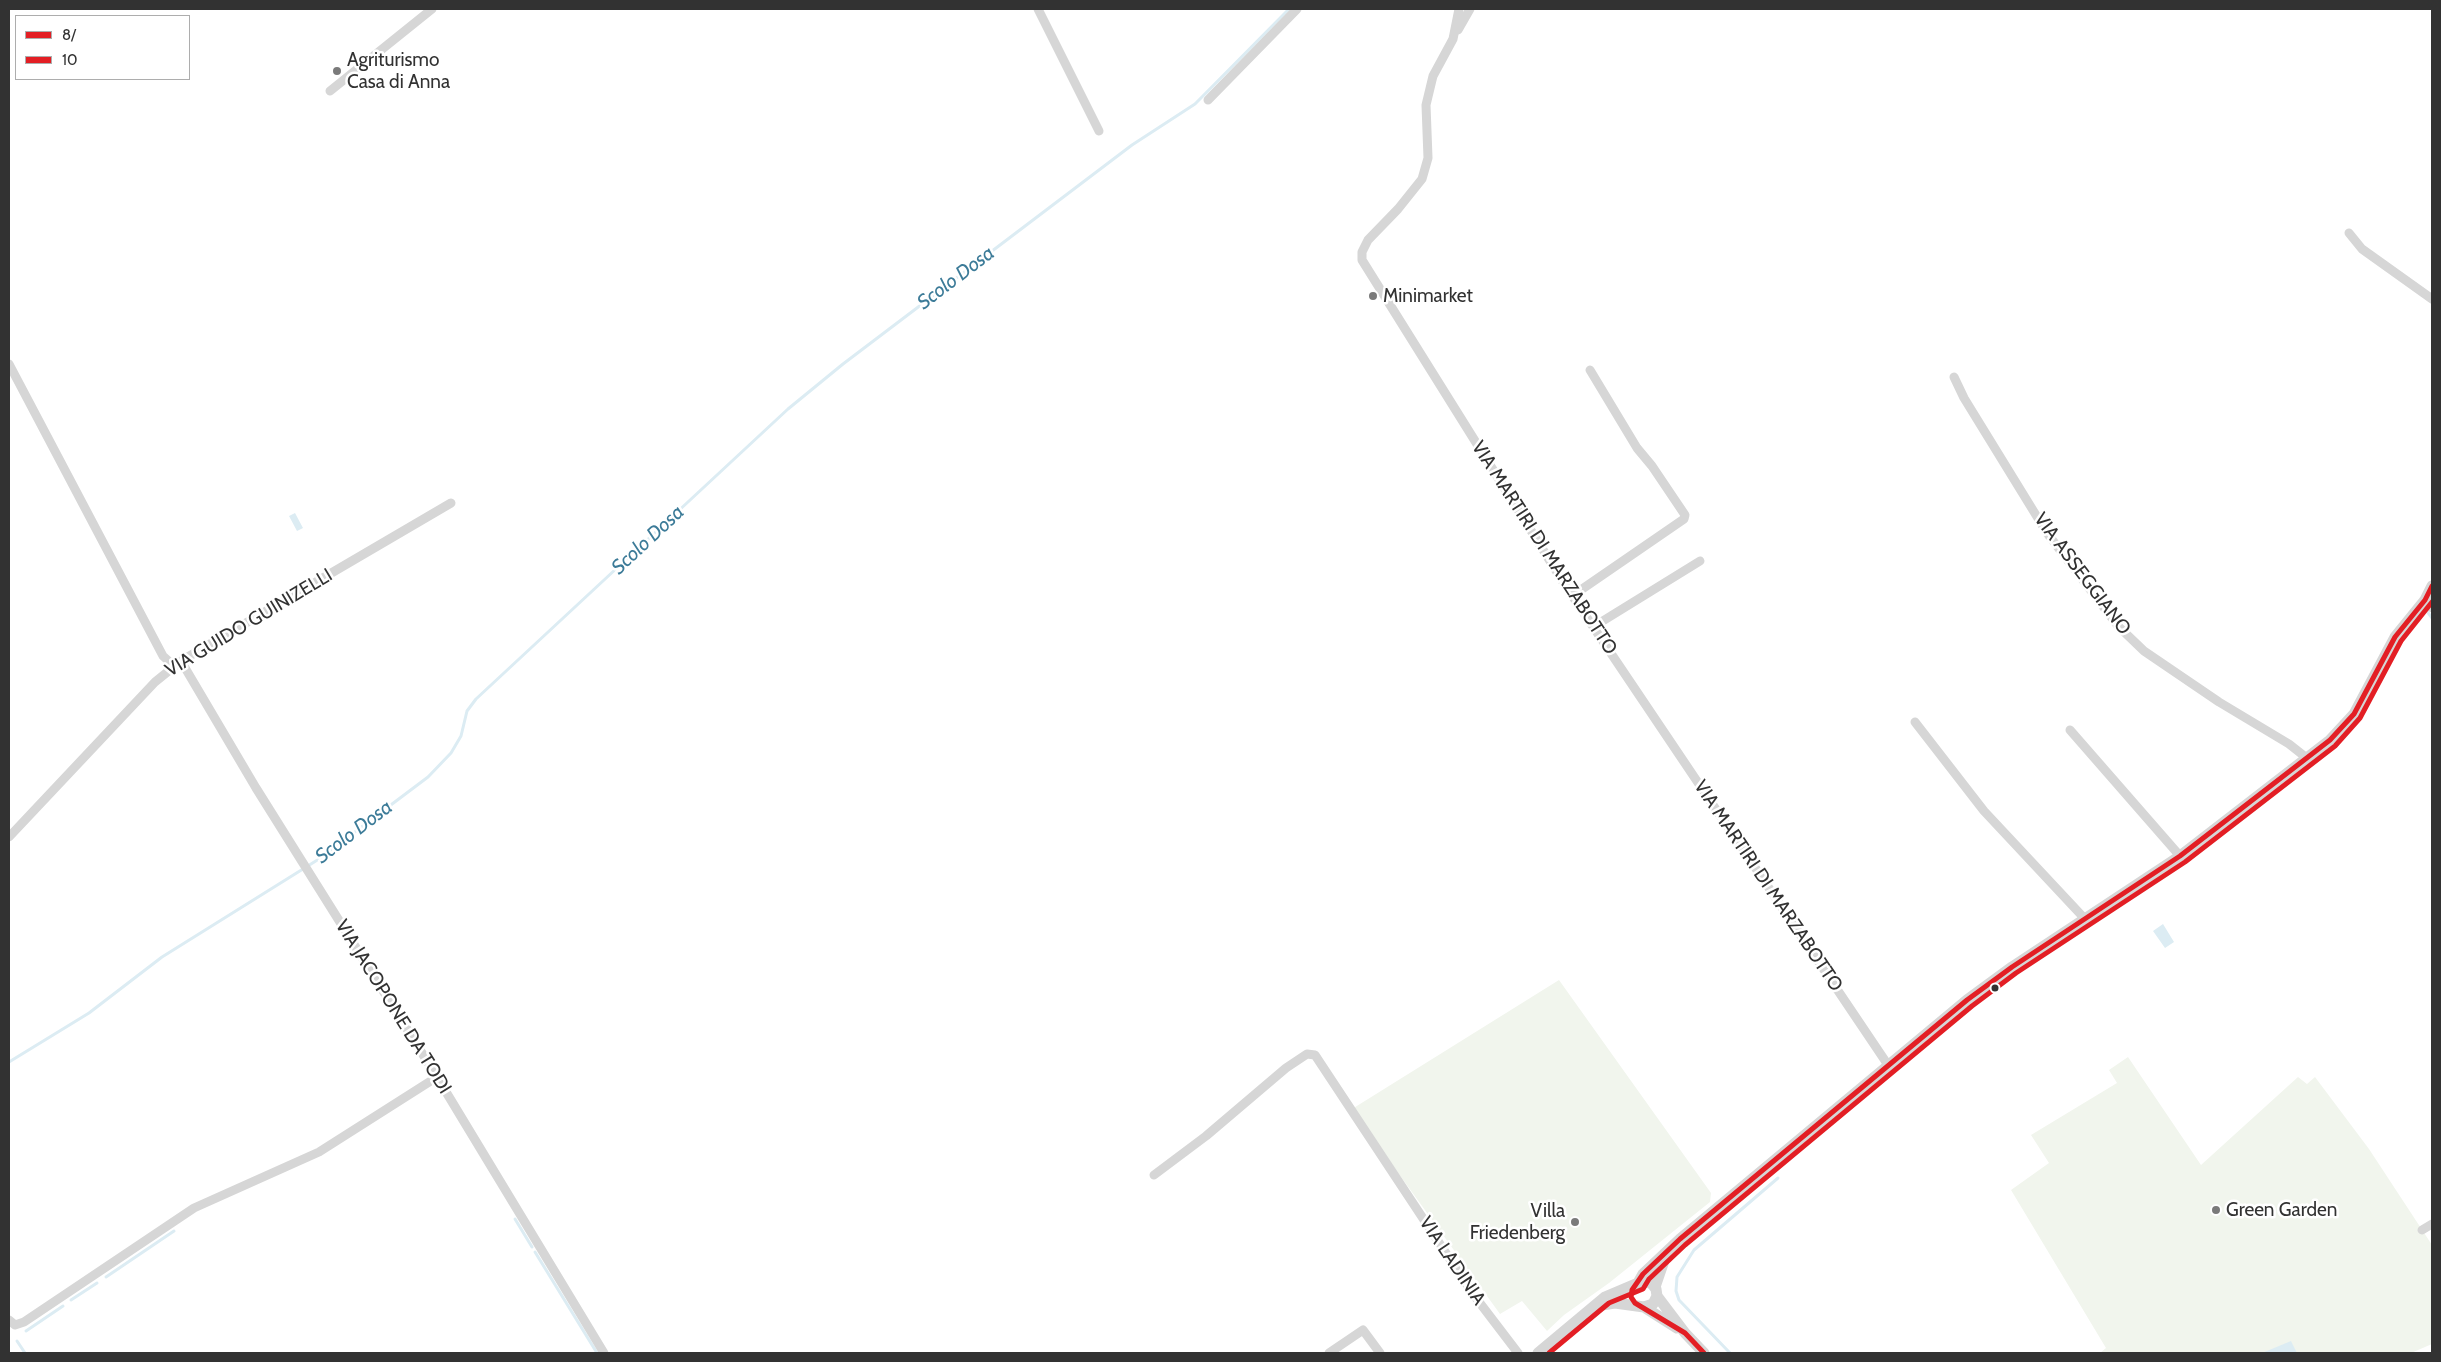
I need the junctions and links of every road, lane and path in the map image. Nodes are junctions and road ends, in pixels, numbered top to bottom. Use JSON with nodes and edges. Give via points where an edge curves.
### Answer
{"nodes":[{"id":1,"x":432,"y":9,"type":"edge"},
{"id":2,"x":1038,"y":9,"type":"edge"},
{"id":3,"x":1297,"y":9,"type":"edge"},
{"id":4,"x":1459,"y":9,"type":"edge"},
{"id":5,"x":1470,"y":9,"type":"edge"},
{"id":6,"x":1453,"y":39,"type":"junction"},
{"id":7,"x":330,"y":91,"type":"dead end"},
{"id":8,"x":1208,"y":100,"type":"dead end"},
{"id":9,"x":1099,"y":131,"type":"dead end"},
{"id":10,"x":2349,"y":233,"type":"dead end"},
{"id":11,"x":2432,"y":299,"type":"edge"},
{"id":12,"x":9,"y":364,"type":"edge"},
{"id":13,"x":1590,"y":370,"type":"dead end"},
{"id":14,"x":1954,"y":377,"type":"dead end"},
{"id":15,"x":451,"y":503,"type":"dead end"},
{"id":16,"x":1700,"y":561,"type":"dead end"},
{"id":17,"x":2432,"y":586,"type":"edge"},
{"id":18,"x":1572,"y":596,"type":"junction"},
{"id":19,"x":2428,"y":604,"type":"edge"},
{"id":20,"x":1593,"y":627,"type":"junction"},
{"id":21,"x":178,"y":663,"type":"junction"},
{"id":22,"x":1915,"y":722,"type":"dead end"},
{"id":23,"x":2070,"y":730,"type":"dead end"},
{"id":24,"x":2308,"y":759,"type":"junction"},
{"id":25,"x":9,"y":838,"type":"edge"},
{"id":26,"x":2180,"y":856,"type":"junction"},
{"id":27,"x":2086,"y":919,"type":"junction"},
{"id":28,"x":1888,"y":1065,"type":"junction"},
{"id":29,"x":437,"y":1077,"type":"junction"},
{"id":30,"x":1154,"y":1175,"type":"dead end"},
{"id":31,"x":2432,"y":1224,"type":"edge"},
{"id":32,"x":2422,"y":1230,"type":"dead end"},
{"id":33,"x":1668,"y":1251,"type":"junction"},
{"id":34,"x":1636,"y":1284,"type":"junction"},
{"id":35,"x":1656,"y":1291,"type":"junction"},
{"id":36,"x":1595,"y":1306,"type":"junction"},
{"id":37,"x":1641,"y":1307,"type":"junction"},
{"id":38,"x":9,"y":1320,"type":"edge"},
{"id":39,"x":1685,"y":1334,"type":"junction"},
{"id":40,"x":604,"y":1353,"type":"edge"},
{"id":41,"x":1329,"y":1353,"type":"edge"},
{"id":42,"x":1380,"y":1353,"type":"edge"},
{"id":43,"x":1518,"y":1353,"type":"edge"},
{"id":44,"x":1538,"y":1353,"type":"edge"},
{"id":45,"x":1704,"y":1353,"type":"edge"}],
"edges":[{"from":1,"to":7,"type":"street"},
{"from":2,"to":9,"type":"street"},
{"from":3,"to":8,"type":"street"},
{"from":4,"to":6,"type":"street","name":"VIA MARTIRI DI MARZABOTTO"},
{"from":5,"to":6,"type":"street"},
{"from":6,"to":18,"type":"street","name":"VIA MARTIRI DI MARZABOTTO","via":[[1433,76],[1426,105],[1428,158],[1422,179],[1368,240],[1362,260]]},
{"from":10,"to":11,"type":"street","via":[[2362,249]]},
{"from":12,"to":21,"type":"street","name":"VIA JACOPONE DA TODI","via":[[163,656]]},
{"from":13,"to":18,"type":"street","via":[[1637,448],[1685,515],[1684,519]]},
{"from":14,"to":24,"type":"street","name":"VIA ASSEGGIANO","via":[[2047,533],[2118,626],[2144,650]]},
{"from":15,"to":21,"type":"street","name":"VIA GUIDO GUINIZELLI"},
{"from":16,"to":20,"type":"street"},
{"from":17,"to":19,"type":"street"},
{"from":18,"to":20,"type":"street","name":"VIA MARTIRI DI MARZABOTTO"},
{"from":19,"to":24,"type":"street","via":[[2395,637],[2344,727]]},
{"from":20,"to":28,"type":"street","name":"VIA MARTIRI DI MARZABOTTO"},
{"from":21,"to":25,"type":"street","name":"VIA GUIDO GUINIZELLI","via":[[155,682]]},
{"from":21,"to":29,"type":"street","name":"VIA JACOPONE DA TODI"},
{"from":22,"to":27,"type":"street","via":[[1984,811]]},
{"from":23,"to":26,"type":"street"},
{"from":24,"to":26,"type":"street"},
{"from":26,"to":27,"type":"street"},
{"from":27,"to":28,"type":"street","via":[[1984,987]]},
{"from":28,"to":33,"type":"street"},
{"from":29,"to":38,"type":"street","via":[[319,1152],[194,1208],[24,1322],[15,1325]]},
{"from":29,"to":40,"type":"street","name":"VIA JACOPONE DA TODI"},
{"from":30,"to":43,"type":"street","name":"VIA LADINIA","via":[[1286,1068],[1307,1054],[1315,1055],[1472,1294]]},
{"from":31,"to":32,"type":"street"},
{"from":33,"to":34,"type":"street"},
{"from":33,"to":35,"type":"street"},
{"from":34,"to":35,"type":"street","via":[[1648,1281]]},
{"from":34,"to":36,"type":"street","via":[[1611,1294]]},
{"from":34,"to":37,"type":"street","via":[[1632,1297]]},
{"from":35,"to":37,"type":"street","via":[[1653,1304]]},
{"from":35,"to":39,"type":"street"},
{"from":36,"to":37,"type":"street","via":[[1615,1303]]},
{"from":36,"to":44,"type":"street"},
{"from":37,"to":39,"type":"street"},
{"from":39,"to":45,"type":"street"},
{"from":41,"to":42,"type":"street","via":[[1363,1330]]}]}
